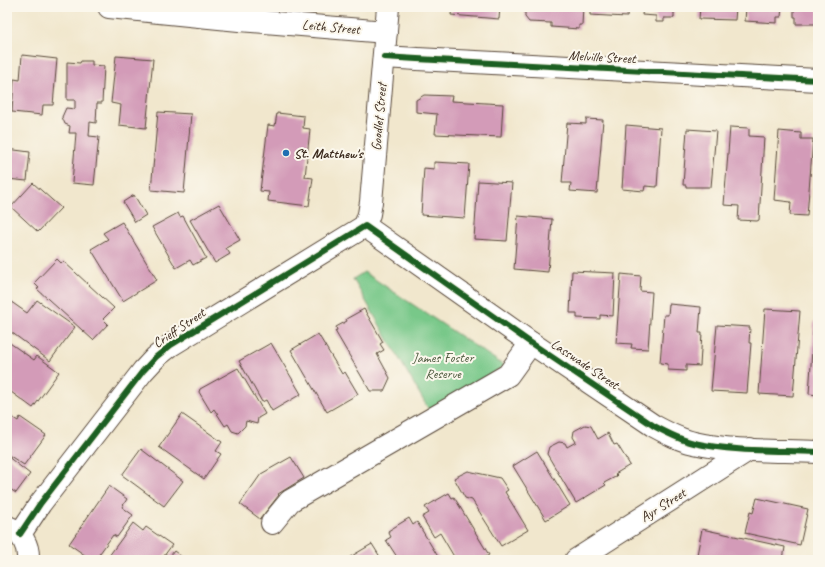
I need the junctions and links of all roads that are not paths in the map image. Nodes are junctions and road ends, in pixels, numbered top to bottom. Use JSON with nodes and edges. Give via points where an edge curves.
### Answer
{"nodes":[{"id":1,"x":109,"y":7,"type":"edge"},
{"id":2,"x":388,"y":7,"type":"edge"},
{"id":3,"x":386,"y":32,"type":"junction"},
{"id":4,"x":384,"y":57,"type":"junction"},
{"id":5,"x":818,"y":80,"type":"edge"},
{"id":6,"x":365,"y":226,"type":"junction"},
{"id":7,"x":531,"y":343,"type":"junction"},
{"id":8,"x":750,"y":449,"type":"junction"},
{"id":9,"x":818,"y":452,"type":"edge"},
{"id":10,"x":272,"y":523,"type":"dead end"},
{"id":11,"x":13,"y":531,"type":"edge"},
{"id":12,"x":28,"y":560,"type":"edge"},
{"id":13,"x":576,"y":560,"type":"edge"}],
"edges":[{"from":1,"to":3,"type":"street","name":"Leith Street"},
{"from":2,"to":3,"type":"street","name":"Goodlet Street"},
{"from":3,"to":4,"type":"street","name":"Goodlet Street"},
{"from":4,"to":5,"type":"street","name":"Melville Street"},
{"from":4,"to":6,"type":"street","name":"Goodlet Street","via":[[370,214]]},
{"from":6,"to":7,"type":"street","name":"Lasswade Street"},
{"from":6,"to":11,"type":"street","name":"Crieff Street","via":[[171,345],[156,357],[40,504]]},
{"from":7,"to":8,"type":"street","name":"Lasswade Street","via":[[654,426],[672,435],[693,443]]},
{"from":7,"to":10,"type":"street","via":[[508,375],[290,501]]},
{"from":8,"to":9,"type":"street","name":"Lasswade Street"},
{"from":8,"to":13,"type":"street","name":"Ayr Street"},
{"from":11,"to":12,"type":"street","via":[[25,541]]}]}
